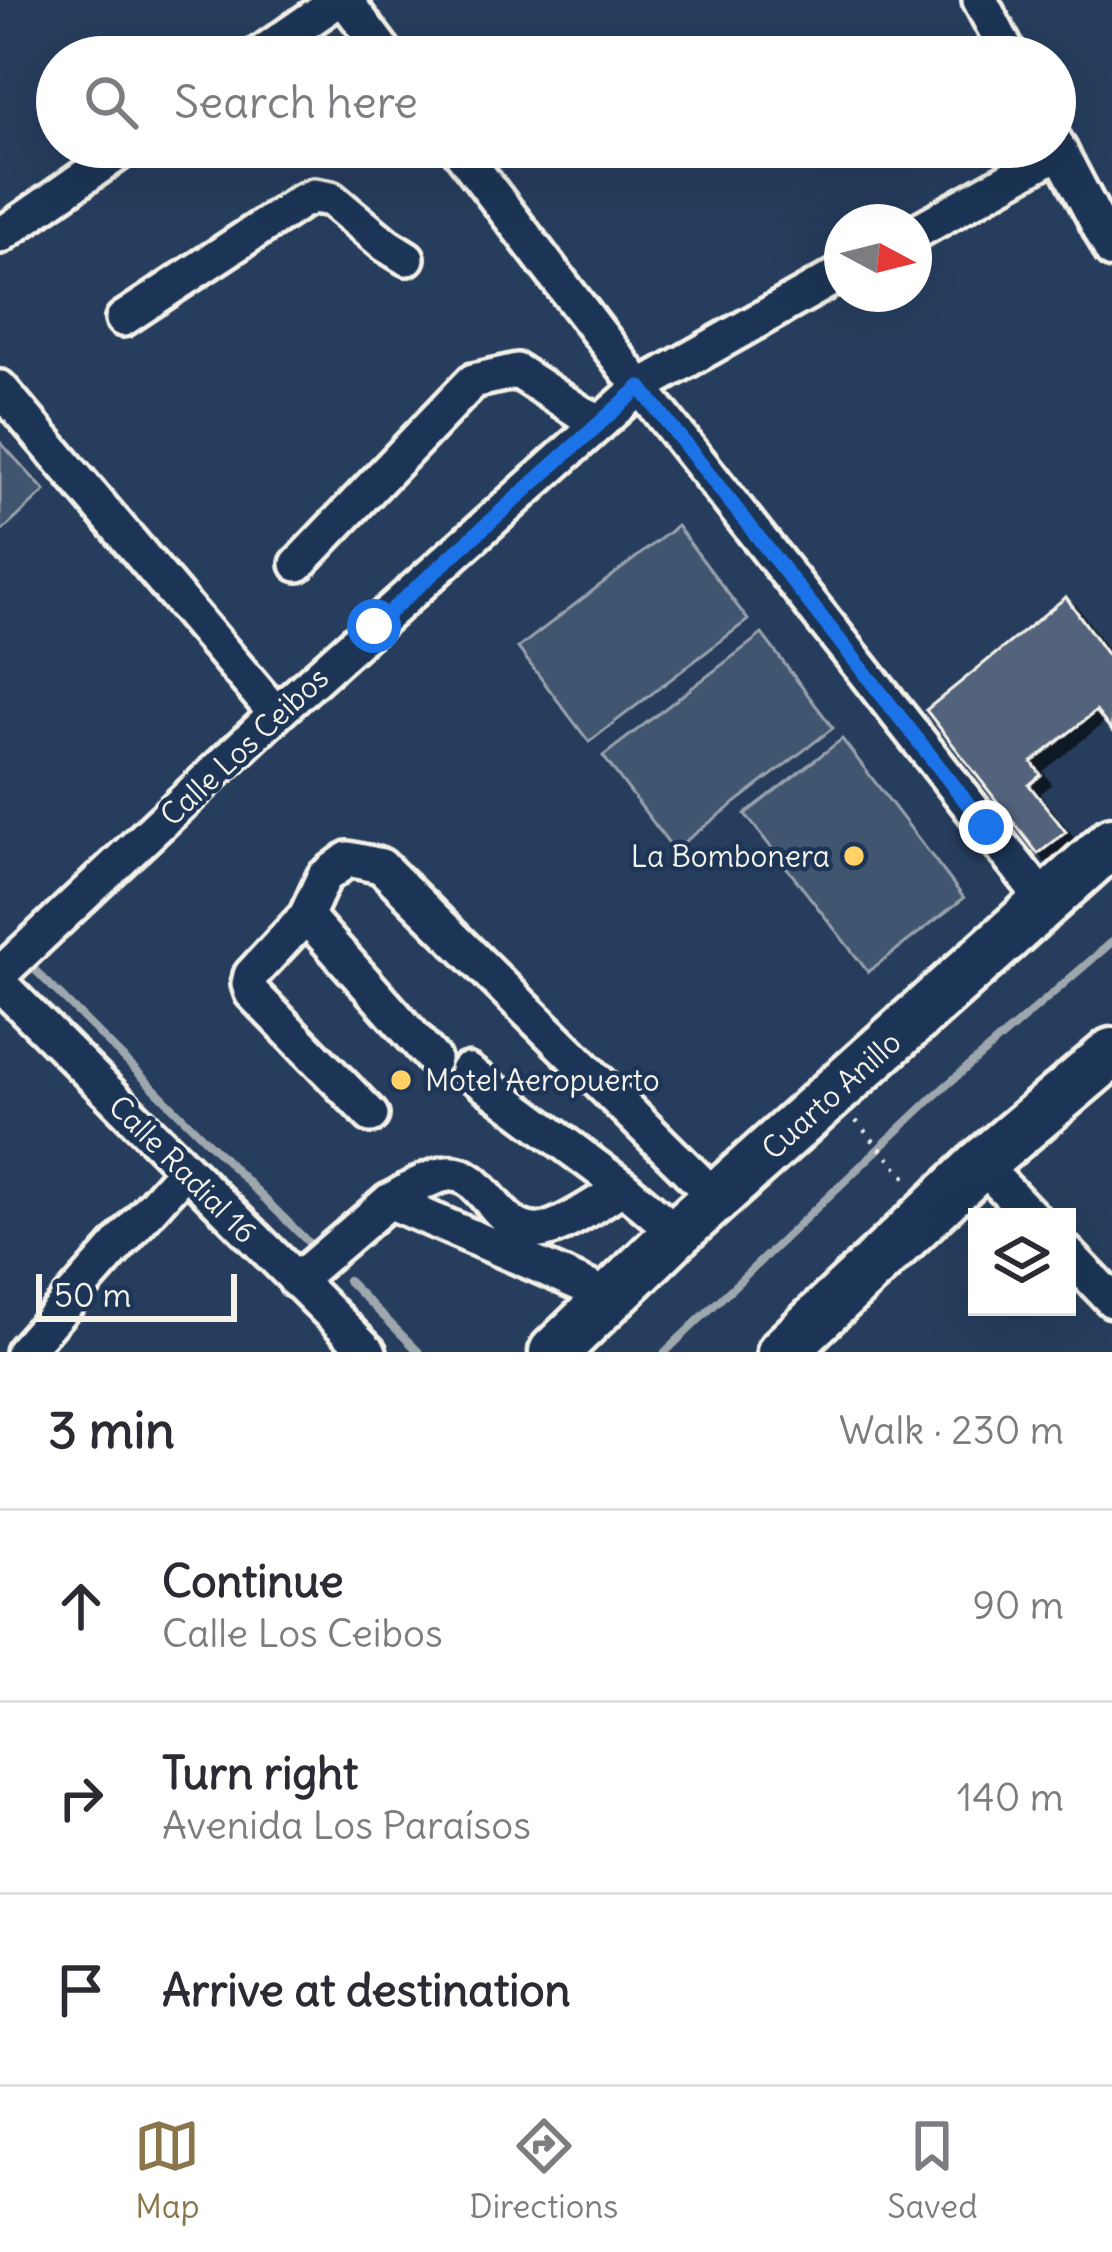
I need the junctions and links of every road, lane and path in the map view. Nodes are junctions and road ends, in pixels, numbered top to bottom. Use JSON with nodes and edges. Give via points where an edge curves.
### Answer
{"nodes":[{"id":1,"x":341,"y":0,"type":"edge"},
{"id":2,"x":980,"y":0,"type":"edge"},
{"id":3,"x":287,"y":36,"type":"edge"},
{"id":4,"x":371,"y":36,"type":"edge"},
{"id":5,"x":999,"y":36,"type":"edge"},
{"id":6,"x":97,"y":168,"type":"edge"},
{"id":7,"x":473,"y":168,"type":"edge"},
{"id":8,"x":1022,"y":168,"type":"edge"},
{"id":9,"x":1068,"y":168,"type":"edge"},
{"id":10,"x":932,"y":222,"type":"edge"},
{"id":11,"x":0,"y":236,"type":"edge"},
{"id":12,"x":1112,"y":251,"type":"edge"},
{"id":13,"x":407,"y":258,"type":"dead end"},
{"id":14,"x":824,"y":283,"type":"edge"},
{"id":15,"x":123,"y":319,"type":"dead end"},
{"id":16,"x":640,"y":387,"type":"junction"},
{"id":17,"x":0,"y":388,"type":"edge"},
{"id":18,"x":602,"y":421,"type":"junction"},
{"id":19,"x":298,"y":564,"type":"dead end"},
{"id":20,"x":276,"y":714,"type":"junction"},
{"id":21,"x":1112,"y":842,"type":"edge"},
{"id":22,"x":1044,"y":900,"type":"junction"},
{"id":23,"x":306,"y":916,"type":"junction"},
{"id":24,"x":0,"y":974,"type":"edge"},
{"id":25,"x":0,"y":984,"type":"edge"},
{"id":26,"x":1112,"y":1053,"type":"edge"},
{"id":27,"x":433,"y":1059,"type":"dead end"},
{"id":28,"x":467,"y":1071,"type":"dead end"},
{"id":29,"x":371,"y":1115,"type":"dead end"},
{"id":30,"x":868,"y":1135,"type":"dead end"},
{"id":31,"x":981,"y":1164,"type":"junction"},
{"id":32,"x":898,"y":1170,"type":"dead end"},
{"id":33,"x":184,"y":1171,"type":"junction"},
{"id":34,"x":623,"y":1187,"type":"junction"},
{"id":35,"x":716,"y":1198,"type":"junction"},
{"id":36,"x":388,"y":1201,"type":"junction"},
{"id":37,"x":1023,"y":1208,"type":"edge"},
{"id":38,"x":677,"y":1233,"type":"junction"},
{"id":39,"x":1076,"y":1262,"type":"edge"},
{"id":40,"x":296,"y":1282,"type":"junction"},
{"id":41,"x":611,"y":1298,"type":"junction"},
{"id":42,"x":1112,"y":1300,"type":"edge"},
{"id":43,"x":22,"y":1352,"type":"edge"},
{"id":44,"x":368,"y":1352,"type":"edge"},
{"id":45,"x":554,"y":1352,"type":"edge"},
{"id":46,"x":782,"y":1352,"type":"edge"}],
"edges":[{"from":1,"to":3,"type":"street"},
{"from":1,"to":4,"type":"street"},
{"from":2,"to":5,"type":"street"},
{"from":6,"to":11,"type":"street"},
{"from":7,"to":16,"type":"street"},
{"from":8,"to":10,"type":"street"},
{"from":9,"to":12,"type":"street"},
{"from":13,"to":15,"type":"street","via":[[331,199],[314,196]]},
{"from":14,"to":16,"type":"street","name":"Calle Los Ceibos"},
{"from":16,"to":18,"type":"street","name":"Calle Los Ceibos"},
{"from":16,"to":22,"type":"street"},
{"from":17,"to":20,"type":"street"},
{"from":18,"to":19,"type":"street","via":[[517,371],[473,381]]},
{"from":18,"to":20,"type":"street","name":"Calle Los Ceibos"},
{"from":20,"to":24,"type":"street","name":"Calle Los Ceibos"},
{"from":21,"to":22,"type":"highway","name":"Cuarto Anillo"},
{"from":22,"to":35,"type":"highway","name":"Cuarto Anillo"},
{"from":23,"to":27,"type":"street"},
{"from":23,"to":29,"type":"street","via":[[249,984]]},
{"from":23,"to":35,"type":"street","via":[[324,877],[348,859],[381,866]]},
{"from":25,"to":33,"type":"street","name":"Calle Radial 16"},
{"from":26,"to":31,"type":"highway"},
{"from":28,"to":34,"type":"street"},
{"from":30,"to":32,"type":"path"},
{"from":31,"to":37,"type":"street"},
{"from":31,"to":46,"type":"highway"},
{"from":33,"to":40,"type":"street","name":"Calle Radial 16"},
{"from":33,"to":43,"type":"street"},
{"from":34,"to":36,"type":"street","via":[[542,1231],[511,1224],[458,1174]]},
{"from":34,"to":38,"type":"street"},
{"from":35,"to":38,"type":"highway","name":"Cuarto Anillo"},
{"from":36,"to":40,"type":"street"},
{"from":36,"to":41,"type":"street"},
{"from":38,"to":41,"type":"highway","name":"Cuarto Anillo"},
{"from":39,"to":42,"type":"street"},
{"from":40,"to":44,"type":"street","name":"Calle Radial 16"},
{"from":41,"to":45,"type":"highway","name":"Cuarto Anillo"}]}
